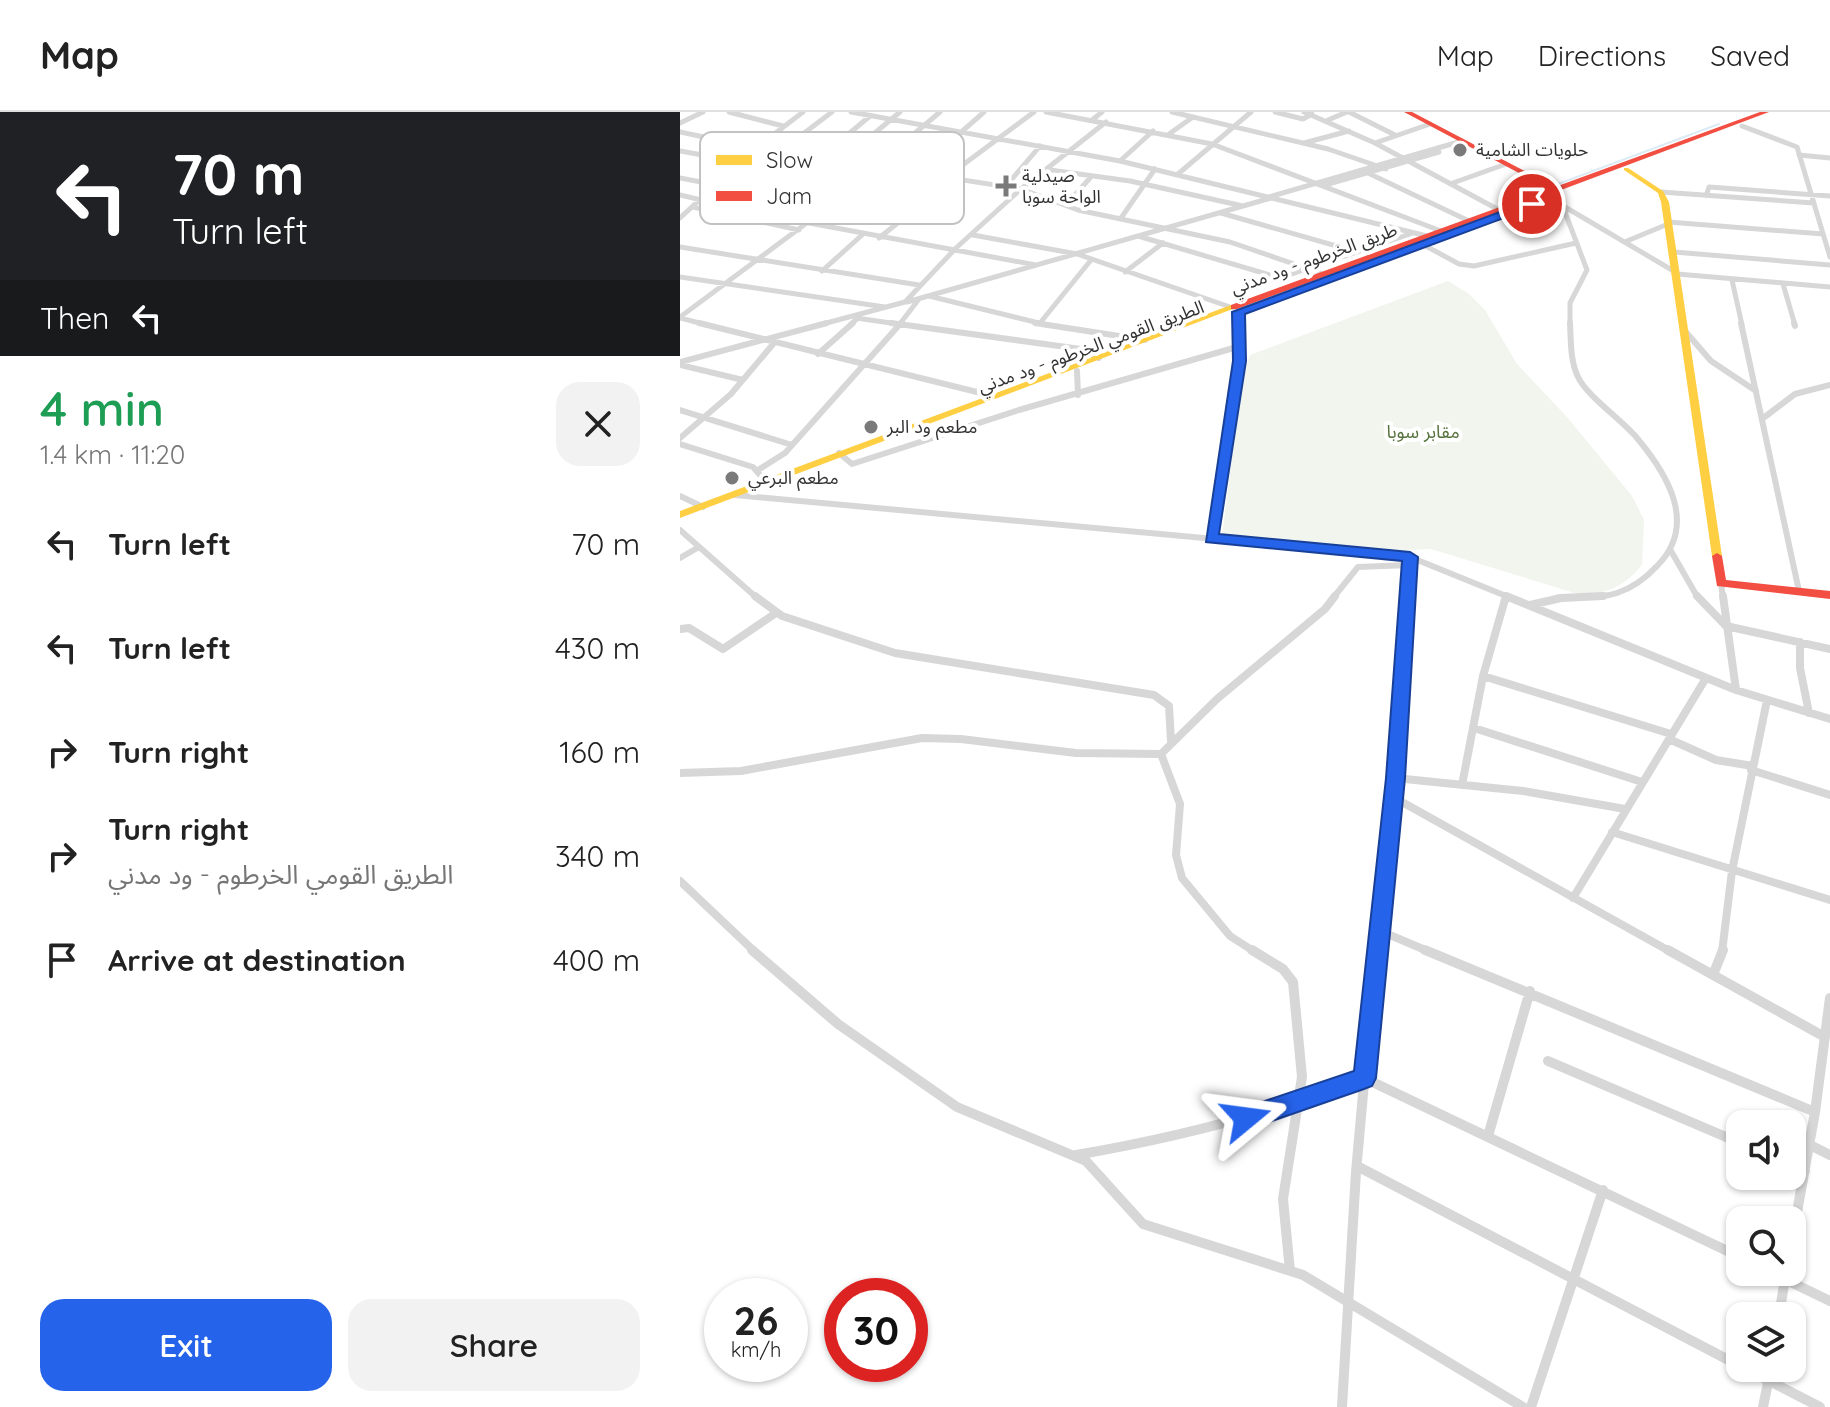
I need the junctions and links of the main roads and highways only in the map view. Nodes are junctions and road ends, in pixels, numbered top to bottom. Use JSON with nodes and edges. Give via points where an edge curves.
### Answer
{"nodes":[{"id":1,"x":1407,"y":112,"type":"edge"},
{"id":2,"x":1766,"y":112,"type":"edge"},
{"id":3,"x":1779,"y":112,"type":"edge"},
{"id":4,"x":1626,"y":169,"type":"junction"},
{"id":5,"x":1553,"y":194,"type":"junction"},
{"id":6,"x":1425,"y":240,"type":"junction"},
{"id":7,"x":1236,"y":310,"type":"junction"},
{"id":8,"x":840,"y":456,"type":"junction"},
{"id":9,"x":680,"y":515,"type":"edge"},
{"id":10,"x":1830,"y":595,"type":"edge"}],
"edges":[{"from":1,"to":5,"type":"main road"},
{"from":2,"to":5,"type":"main road","name":"الطريق القومي الخرطوم - ود مدني"},
{"from":3,"to":4,"type":"main road","name":"الطريق القومي الخرطوم - ود مدني"},
{"from":4,"to":5,"type":"main road","name":"الطريق القومي الخرطوم - ود مدني"},
{"from":4,"to":10,"type":"main road","via":[[1661,192],[1721,583]]},
{"from":5,"to":6,"type":"main road","name":"الطريق القومي الخرطوم - ود مدني"},
{"from":5,"to":6,"type":"main road","name":"طريق الخرطوم - ود مدني"},
{"from":6,"to":7,"type":"main road","name":"الطريق القومي الخرطوم - ود مدني"},
{"from":6,"to":7,"type":"main road","name":"طريق الخرطوم - ود مدني","via":[[1380,248]]},
{"from":7,"to":8,"type":"main road","name":"الطريق القومي الخرطوم - ود مدني"},
{"from":7,"to":8,"type":"main road","name":"طريق الخرطوم - ود مدني"},
{"from":8,"to":9,"type":"main road","name":"الطريق القومي الخرطوم - ود مدني"}]}
